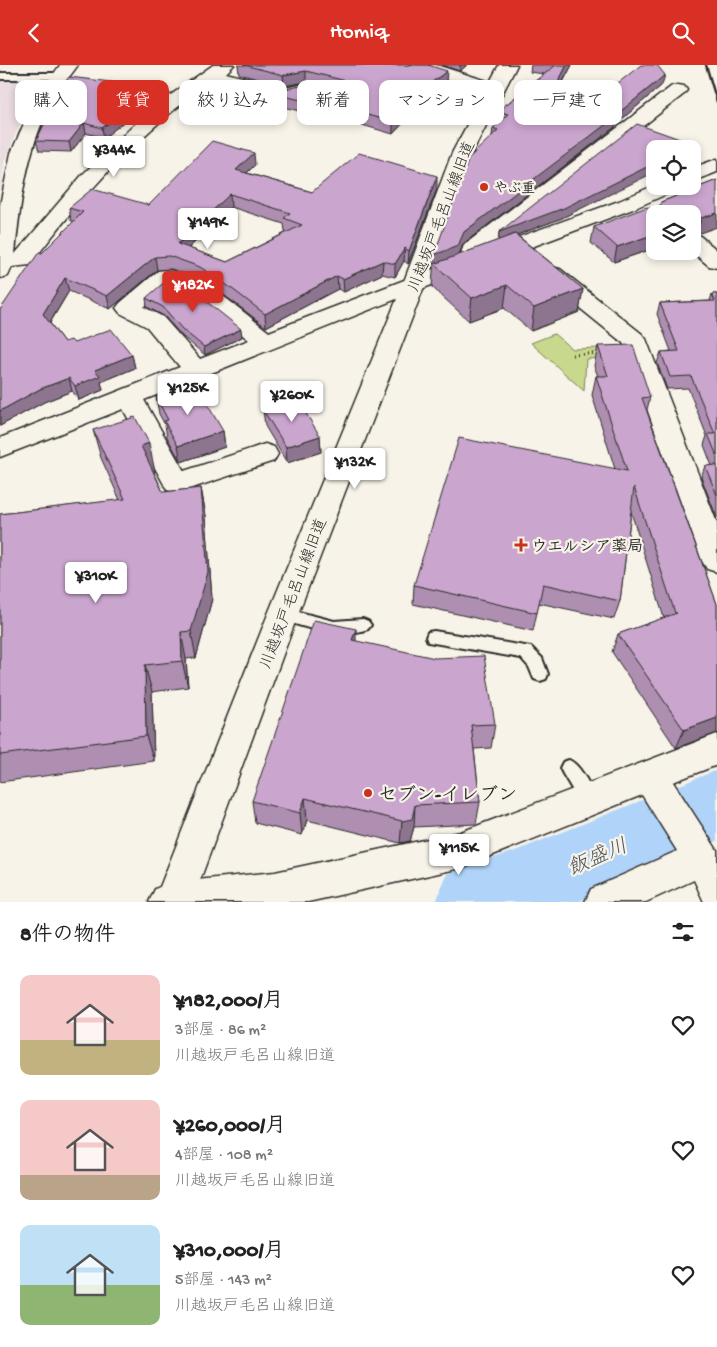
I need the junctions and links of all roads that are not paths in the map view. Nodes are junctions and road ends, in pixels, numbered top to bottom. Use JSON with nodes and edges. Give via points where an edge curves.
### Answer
{"nodes":[{"id":1,"x":418,"y":65,"type":"edge"},
{"id":2,"x":508,"y":65,"type":"edge"},
{"id":3,"x":65,"y":70,"type":"edge"},
{"id":4,"x":218,"y":70,"type":"edge"},
{"id":5,"x":0,"y":75,"type":"edge"},
{"id":6,"x":466,"y":80,"type":"edge"},
{"id":7,"x":499,"y":80,"type":"edge"},
{"id":8,"x":678,"y":90,"type":"dead end"},
{"id":9,"x":297,"y":91,"type":"edge"},
{"id":10,"x":476,"y":125,"type":"edge"},
{"id":11,"x":717,"y":165,"type":"edge"},
{"id":12,"x":701,"y":172,"type":"edge"},
{"id":13,"x":649,"y":195,"type":"edge"},
{"id":14,"x":626,"y":205,"type":"junction"},
{"id":15,"x":646,"y":214,"type":"edge"},
{"id":16,"x":4,"y":217,"type":"edge"},
{"id":17,"x":516,"y":245,"type":"junction"},
{"id":18,"x":701,"y":248,"type":"edge"},
{"id":19,"x":717,"y":261,"type":"edge"},
{"id":20,"x":468,"y":262,"type":"junction"},
{"id":21,"x":2,"y":266,"type":"edge"},
{"id":22,"x":414,"y":284,"type":"junction"},
{"id":23,"x":266,"y":342,"type":"junction"},
{"id":24,"x":197,"y":371,"type":"junction"},
{"id":25,"x":130,"y":398,"type":"junction"},
{"id":26,"x":0,"y":448,"type":"edge"},
{"id":27,"x":265,"y":454,"type":"dead end"},
{"id":28,"x":710,"y":518,"type":"edge"},
{"id":29,"x":717,"y":561,"type":"edge"},
{"id":30,"x":283,"y":614,"type":"junction"},
{"id":31,"x":363,"y":625,"type":"dead end"},
{"id":32,"x":434,"y":637,"type":"dead end"},
{"id":33,"x":540,"y":674,"type":"dead end"},
{"id":34,"x":717,"y":749,"type":"edge"},
{"id":35,"x":569,"y":768,"type":"dead end"},
{"id":36,"x":650,"y":777,"type":"junction"},
{"id":37,"x":588,"y":800,"type":"junction"},
{"id":38,"x":706,"y":868,"type":"edge"},
{"id":39,"x":172,"y":902,"type":"edge"},
{"id":40,"x":604,"y":902,"type":"edge"}],
"edges":[{"from":1,"to":6,"type":"street"},
{"from":2,"to":7,"type":"street","name":"川越坂戸毛呂山線旧道"},
{"from":3,"to":5,"type":"lane"},
{"from":3,"to":16,"type":"street","via":[[42,103],[20,153]]},
{"from":4,"to":9,"type":"street","via":[[284,94]]},
{"from":4,"to":21,"type":"street","via":[[164,108],[126,141],[90,177],[22,260]]},
{"from":8,"to":20,"type":"street","via":[[472,251]]},
{"from":10,"to":22,"type":"street","name":"川越坂戸毛呂山線旧道","via":[[462,153]]},
{"from":11,"to":12,"type":"street"},
{"from":13,"to":14,"type":"street"},
{"from":14,"to":15,"type":"street"},
{"from":14,"to":17,"type":"street"},
{"from":16,"to":21,"type":"street"},
{"from":17,"to":20,"type":"street"},
{"from":17,"to":28,"type":"street","via":[[634,339]]},
{"from":18,"to":19,"type":"street"},
{"from":20,"to":22,"type":"street"},
{"from":22,"to":23,"type":"street"},
{"from":22,"to":30,"type":"street","name":"川越坂戸毛呂山線旧道"},
{"from":23,"to":24,"type":"street"},
{"from":23,"to":24,"type":"street","via":[[197,288],[166,276],[128,308],[155,322]]},
{"from":24,"to":25,"type":"street"},
{"from":25,"to":26,"type":"street"},
{"from":25,"to":27,"type":"street","via":[[177,483]]},
{"from":28,"to":29,"type":"street"},
{"from":30,"to":31,"type":"lane","via":[[334,627]]},
{"from":30,"to":39,"type":"street","name":"川越坂戸毛呂山線旧道"},
{"from":32,"to":33,"type":"lane","via":[[525,652],[536,663]]},
{"from":34,"to":36,"type":"street"},
{"from":35,"to":37,"type":"lane"},
{"from":36,"to":37,"type":"street"},
{"from":36,"to":38,"type":"street"},
{"from":37,"to":39,"type":"street","via":[[461,849],[275,891]]},
{"from":38,"to":40,"type":"street"}]}
